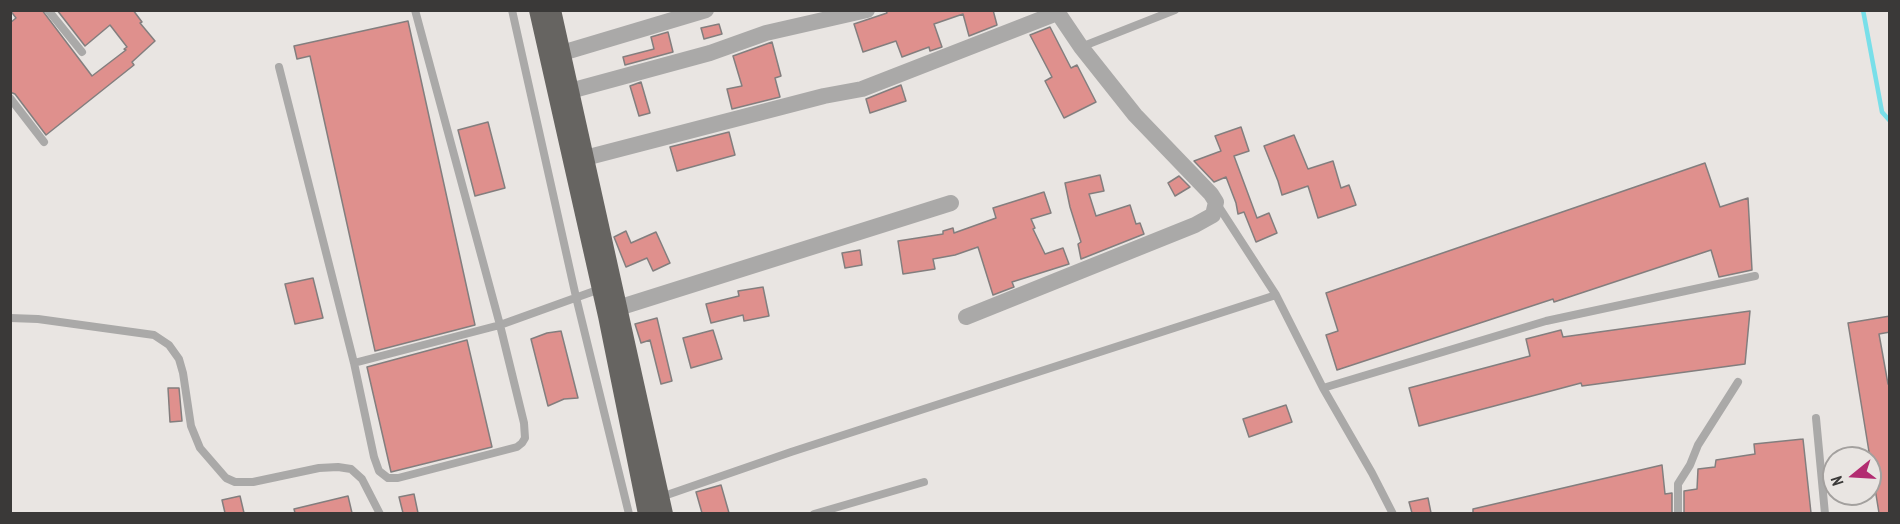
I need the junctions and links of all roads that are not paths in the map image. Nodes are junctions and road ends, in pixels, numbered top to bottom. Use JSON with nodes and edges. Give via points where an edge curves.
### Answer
{"nodes":[{"id":1,"x":48,"y":10,"type":"edge"},
{"id":2,"x":415,"y":10,"type":"edge"},
{"id":3,"x":512,"y":10,"type":"edge"},
{"id":4,"x":538,"y":10,"type":"edge"},
{"id":5,"x":552,"y":10,"type":"edge"},
{"id":6,"x":706,"y":10,"type":"edge"},
{"id":7,"x":867,"y":10,"type":"edge"},
{"id":8,"x":1174,"y":10,"type":"edge"},
{"id":9,"x":1056,"y":12,"type":"edge"},
{"id":10,"x":1081,"y":47,"type":"junction"},
{"id":11,"x":82,"y":52,"type":"dead end"},
{"id":12,"x":562,"y":53,"type":"junction"},
{"id":13,"x":279,"y":67,"type":"dead end"},
{"id":14,"x":570,"y":91,"type":"junction"},
{"id":15,"x":10,"y":98,"type":"edge"},
{"id":16,"x":44,"y":142,"type":"dead end"},
{"id":17,"x":585,"y":158,"type":"junction"},
{"id":18,"x":1216,"y":202,"type":"junction"},
{"id":19,"x":951,"y":203,"type":"dead end"},
{"id":20,"x":1755,"y":276,"type":"dead end"},
{"id":21,"x":600,"y":289,"type":"junction"},
{"id":22,"x":1276,"y":295,"type":"junction"},
{"id":23,"x":576,"y":297,"type":"junction"},
{"id":24,"x":618,"y":308,"type":"junction"},
{"id":25,"x":966,"y":317,"type":"dead end"},
{"id":26,"x":10,"y":318,"type":"edge"},
{"id":27,"x":500,"y":325,"type":"junction"},
{"id":28,"x":354,"y":363,"type":"junction"},
{"id":29,"x":1738,"y":382,"type":"dead end"},
{"id":30,"x":1323,"y":388,"type":"junction"},
{"id":31,"x":1816,"y":418,"type":"dead end"},
{"id":32,"x":924,"y":482,"type":"dead end"},
{"id":33,"x":647,"y":510,"type":"edge"},
{"id":34,"x":380,"y":513,"type":"edge"},
{"id":35,"x":814,"y":513,"type":"edge"},
{"id":36,"x":1393,"y":513,"type":"edge"},
{"id":37,"x":1678,"y":513,"type":"edge"},
{"id":38,"x":1825,"y":513,"type":"edge"}],
"edges":[{"from":1,"to":11,"type":"lane"},
{"from":2,"to":27,"type":"lane"},
{"from":3,"to":23,"type":"lane"},
{"from":4,"to":21,"type":"highway"},
{"from":5,"to":12,"type":"highway"},
{"from":6,"to":12,"type":"street"},
{"from":7,"to":14,"type":"street","via":[[766,33]]},
{"from":8,"to":10,"type":"lane"},
{"from":9,"to":10,"type":"street"},
{"from":9,"to":17,"type":"street","via":[[862,89]]},
{"from":10,"to":18,"type":"street","via":[[1136,116]]},
{"from":12,"to":14,"type":"highway"},
{"from":13,"to":28,"type":"lane"},
{"from":14,"to":17,"type":"highway"},
{"from":15,"to":16,"type":"lane"},
{"from":17,"to":24,"type":"highway"},
{"from":18,"to":22,"type":"lane"},
{"from":18,"to":25,"type":"street","via":[[1213,215],[1195,225]]},
{"from":19,"to":24,"type":"street"},
{"from":20,"to":30,"type":"lane","via":[[1546,321]]},
{"from":21,"to":23,"type":"lane"},
{"from":21,"to":33,"type":"highway"},
{"from":22,"to":30,"type":"lane"},
{"from":22,"to":33,"type":"lane","via":[[791,452]]},
{"from":23,"to":27,"type":"lane"},
{"from":23,"to":33,"type":"lane"},
{"from":24,"to":33,"type":"highway"},
{"from":26,"to":34,"type":"lane","via":[[154,335],[169,345],[179,359],[191,426],[200,448],[226,478],[253,482],[319,468],[351,469],[362,479]]},
{"from":27,"to":28,"type":"lane"},
{"from":27,"to":28,"type":"lane","via":[[525,438],[507,451],[388,478],[379,471],[374,457]]},
{"from":29,"to":37,"type":"lane","via":[[1678,484]]},
{"from":30,"to":36,"type":"lane"},
{"from":31,"to":38,"type":"lane"},
{"from":32,"to":35,"type":"lane"}]}
